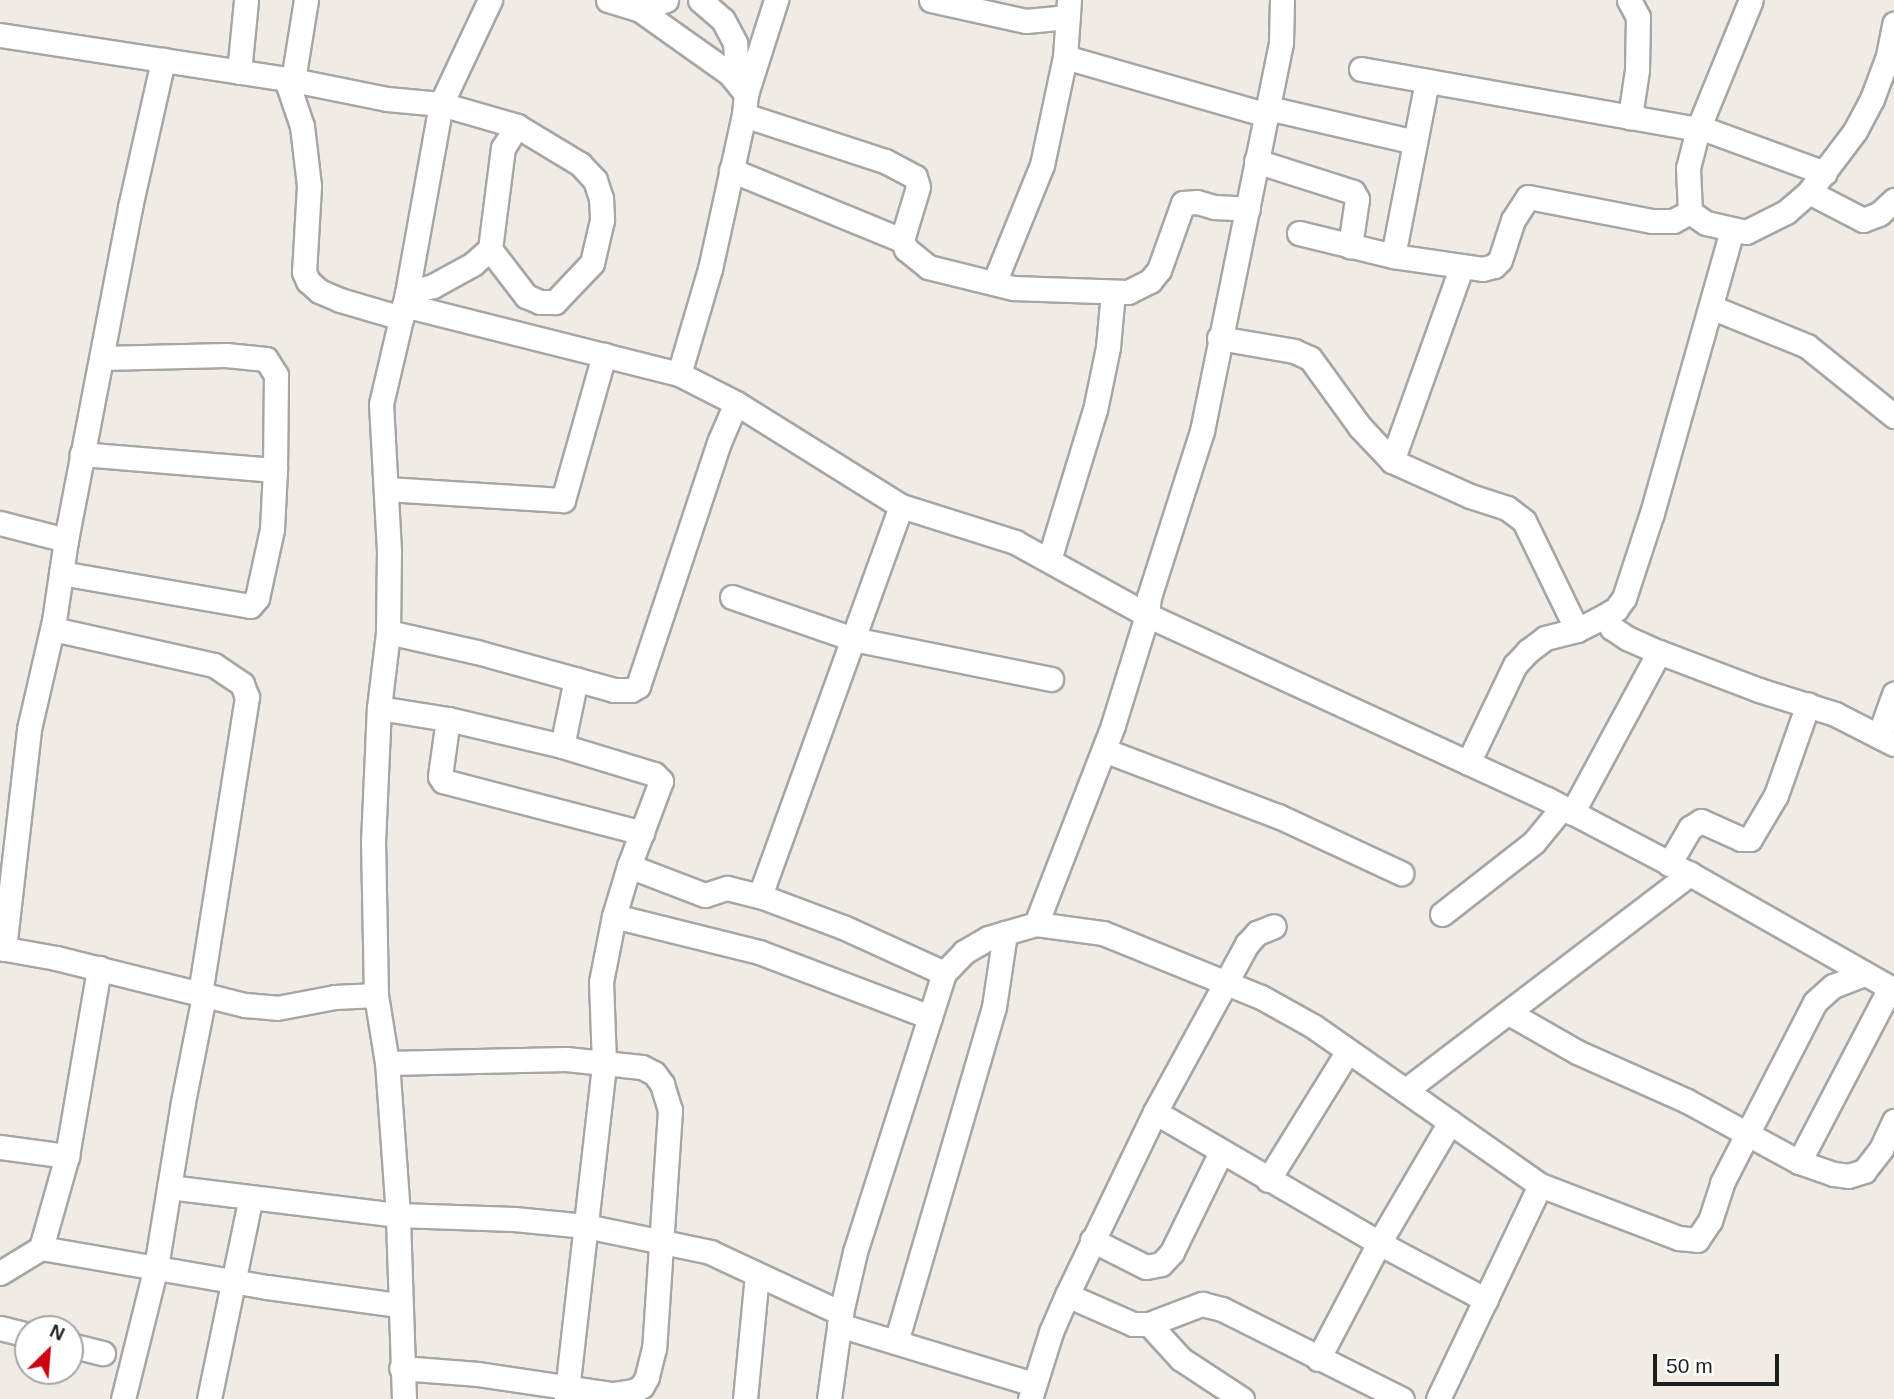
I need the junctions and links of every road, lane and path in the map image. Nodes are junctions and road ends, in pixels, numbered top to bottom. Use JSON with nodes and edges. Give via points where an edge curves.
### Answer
{"nodes":[{"id":1,"x":246,"y":0,"type":"edge"},
{"id":2,"x":306,"y":0,"type":"edge"},
{"id":3,"x":608,"y":0,"type":"edge"},
{"id":4,"x":666,"y":0,"type":"edge"},
{"id":5,"x":700,"y":0,"type":"edge"},
{"id":6,"x":776,"y":0,"type":"edge"},
{"id":7,"x":931,"y":0,"type":"edge"},
{"id":8,"x":1282,"y":0,"type":"edge"},
{"id":9,"x":1629,"y":0,"type":"edge"},
{"id":10,"x":1751,"y":0,"type":"edge"},
{"id":11,"x":494,"y":2,"type":"edge"},
{"id":12,"x":956,"y":3,"type":"edge"},
{"id":13,"x":1068,"y":8,"type":"edge"},
{"id":14,"x":640,"y":10,"type":"junction"},
{"id":15,"x":1894,"y":24,"type":"edge"},
{"id":16,"x":0,"y":35,"type":"edge"},
{"id":17,"x":1065,"y":57,"type":"junction"},
{"id":18,"x":163,"y":60,"type":"junction"},
{"id":19,"x":1361,"y":69,"type":"dead end"},
{"id":20,"x":239,"y":72,"type":"junction"},
{"id":21,"x":730,"y":74,"type":"junction"},
{"id":22,"x":289,"y":79,"type":"junction"},
{"id":23,"x":1427,"y":81,"type":"junction"},
{"id":24,"x":442,"y":104,"type":"junction"},
{"id":25,"x":745,"y":104,"type":"junction"},
{"id":26,"x":1267,"y":111,"type":"junction"},
{"id":27,"x":1630,"y":117,"type":"junction"},
{"id":28,"x":517,"y":126,"type":"junction"},
{"id":29,"x":1698,"y":128,"type":"junction"},
{"id":30,"x":1415,"y":142,"type":"junction"},
{"id":31,"x":1256,"y":161,"type":"junction"},
{"id":32,"x":731,"y":170,"type":"junction"},
{"id":33,"x":1825,"y":173,"type":"junction"},
{"id":34,"x":1809,"y":192,"type":"junction"},
{"id":35,"x":1894,"y":200,"type":"edge"},
{"id":36,"x":1248,"y":209,"type":"junction"},
{"id":37,"x":1690,"y":212,"type":"junction"},
{"id":38,"x":1732,"y":231,"type":"junction"},
{"id":39,"x":1299,"y":233,"type":"dead end"},
{"id":40,"x":902,"y":240,"type":"junction"},
{"id":41,"x":1350,"y":246,"type":"junction"},
{"id":42,"x":490,"y":250,"type":"junction"},
{"id":43,"x":1393,"y":256,"type":"junction"},
{"id":44,"x":1462,"y":266,"type":"junction"},
{"id":45,"x":994,"y":283,"type":"junction"},
{"id":46,"x":1112,"y":292,"type":"junction"},
{"id":47,"x":404,"y":305,"type":"junction"},
{"id":48,"x":1711,"y":307,"type":"junction"},
{"id":49,"x":1219,"y":338,"type":"junction"},
{"id":50,"x":604,"y":355,"type":"junction"},
{"id":51,"x":102,"y":359,"type":"junction"},
{"id":52,"x":679,"y":374,"type":"junction"},
{"id":53,"x":736,"y":403,"type":"junction"},
{"id":54,"x":1894,"y":416,"type":"edge"},
{"id":55,"x":82,"y":454,"type":"junction"},
{"id":56,"x":1392,"y":461,"type":"junction"},
{"id":57,"x":275,"y":470,"type":"junction"},
{"id":58,"x":386,"y":489,"type":"junction"},
{"id":59,"x":901,"y":506,"type":"junction"},
{"id":60,"x":0,"y":523,"type":"edge"},
{"id":61,"x":66,"y":540,"type":"junction"},
{"id":62,"x":1049,"y":560,"type":"junction"},
{"id":63,"x":61,"y":573,"type":"junction"},
{"id":64,"x":732,"y":597,"type":"dead end"},
{"id":65,"x":1147,"y":615,"type":"junction"},
{"id":66,"x":1605,"y":616,"type":"junction"},
{"id":67,"x":53,"y":629,"type":"junction"},
{"id":68,"x":1577,"y":630,"type":"junction"},
{"id":69,"x":388,"y":632,"type":"junction"},
{"id":70,"x":853,"y":639,"type":"junction"},
{"id":71,"x":1659,"y":652,"type":"junction"},
{"id":72,"x":576,"y":679,"type":"junction"},
{"id":73,"x":1051,"y":679,"type":"dead end"},
{"id":74,"x":1894,"y":694,"type":"edge"},
{"id":75,"x":1808,"y":704,"type":"junction"},
{"id":76,"x":379,"y":708,"type":"junction"},
{"id":77,"x":448,"y":719,"type":"junction"},
{"id":78,"x":1887,"y":740,"type":"edge"},
{"id":79,"x":562,"y":746,"type":"junction"},
{"id":80,"x":1104,"y":750,"type":"junction"},
{"id":81,"x":1468,"y":763,"type":"junction"},
{"id":82,"x":1567,"y":811,"type":"junction"},
{"id":83,"x":642,"y":833,"type":"junction"},
{"id":84,"x":1669,"y":864,"type":"junction"},
{"id":85,"x":629,"y":866,"type":"junction"},
{"id":86,"x":1401,"y":873,"type":"dead end"},
{"id":87,"x":1690,"y":874,"type":"junction"},
{"id":88,"x":760,"y":896,"type":"junction"},
{"id":89,"x":1442,"y":914,"type":"dead end"},
{"id":90,"x":614,"y":916,"type":"junction"},
{"id":91,"x":1036,"y":924,"type":"junction"},
{"id":92,"x":1273,"y":926,"type":"dead end"},
{"id":93,"x":1006,"y":933,"type":"junction"},
{"id":94,"x":2,"y":949,"type":"edge"},
{"id":95,"x":99,"y":968,"type":"junction"},
{"id":96,"x":944,"y":973,"type":"junction"},
{"id":97,"x":1865,"y":974,"type":"junction"},
{"id":98,"x":1227,"y":985,"type":"junction"},
{"id":99,"x":1892,"y":989,"type":"edge"},
{"id":100,"x":202,"y":995,"type":"junction"},
{"id":101,"x":376,"y":995,"type":"junction"},
{"id":102,"x":1509,"y":1013,"type":"junction"},
{"id":103,"x":930,"y":1017,"type":"junction"},
{"id":104,"x":1348,"y":1051,"type":"junction"},
{"id":105,"x":387,"y":1062,"type":"junction"},
{"id":106,"x":604,"y":1063,"type":"junction"},
{"id":107,"x":1406,"y":1090,"type":"junction"},
{"id":108,"x":1155,"y":1112,"type":"junction"},
{"id":109,"x":1894,"y":1121,"type":"edge"},
{"id":110,"x":1450,"y":1122,"type":"junction"},
{"id":111,"x":1749,"y":1133,"type":"junction"},
{"id":112,"x":0,"y":1148,"type":"edge"},
{"id":113,"x":1221,"y":1152,"type":"junction"},
{"id":114,"x":66,"y":1156,"type":"junction"},
{"id":115,"x":1800,"y":1162,"type":"junction"},
{"id":116,"x":1268,"y":1180,"type":"junction"},
{"id":117,"x":1540,"y":1185,"type":"junction"},
{"id":118,"x":169,"y":1187,"type":"junction"},
{"id":119,"x":251,"y":1197,"type":"junction"},
{"id":120,"x":398,"y":1215,"type":"junction"},
{"id":121,"x":586,"y":1226,"type":"junction"},
{"id":122,"x":1091,"y":1240,"type":"junction"},
{"id":123,"x":662,"y":1242,"type":"junction"},
{"id":124,"x":1379,"y":1243,"type":"junction"},
{"id":125,"x":41,"y":1248,"type":"junction"},
{"id":126,"x":156,"y":1268,"type":"junction"},
{"id":127,"x":0,"y":1273,"type":"edge"},
{"id":128,"x":757,"y":1275,"type":"junction"},
{"id":129,"x":235,"y":1281,"type":"junction"},
{"id":130,"x":1067,"y":1295,"type":"junction"},
{"id":131,"x":1486,"y":1300,"type":"junction"},
{"id":132,"x":399,"y":1305,"type":"junction"},
{"id":133,"x":840,"y":1319,"type":"junction"},
{"id":134,"x":1149,"y":1324,"type":"junction"},
{"id":135,"x":896,"y":1342,"type":"junction"},
{"id":136,"x":84,"y":1348,"type":"edge"},
{"id":137,"x":103,"y":1353,"type":"dead end"},
{"id":138,"x":1318,"y":1360,"type":"junction"},
{"id":139,"x":401,"y":1368,"type":"junction"},
{"id":140,"x":1032,"y":1391,"type":"edge"},
{"id":141,"x":567,"y":1393,"type":"edge"},
{"id":142,"x":215,"y":1398,"type":"edge"},
{"id":143,"x":123,"y":1399,"type":"edge"},
{"id":144,"x":404,"y":1399,"type":"edge"},
{"id":145,"x":745,"y":1399,"type":"edge"},
{"id":146,"x":829,"y":1399,"type":"edge"},
{"id":147,"x":1242,"y":1399,"type":"edge"},
{"id":148,"x":1402,"y":1399,"type":"edge"},
{"id":149,"x":1438,"y":1399,"type":"edge"}],
"edges":[{"from":1,"to":20,"type":"street"},
{"from":2,"to":22,"type":"street"},
{"from":3,"to":14,"type":"street"},
{"from":4,"to":14,"type":"street"},
{"from":5,"to":21,"type":"street","via":[[723,20],[734,43],[736,59]]},
{"from":6,"to":25,"type":"street"},
{"from":7,"to":12,"type":"street"},
{"from":8,"to":26,"type":"street","via":[[1280,43]]},
{"from":9,"to":27,"type":"street","via":[[1638,17]]},
{"from":10,"to":29,"type":"street"},
{"from":11,"to":24,"type":"street"},
{"from":12,"to":13,"type":"street","via":[[1026,20]]},
{"from":13,"to":17,"type":"street"},
{"from":14,"to":21,"type":"street"},
{"from":15,"to":33,"type":"street","via":[[1872,99]]},
{"from":16,"to":18,"type":"street"},
{"from":17,"to":26,"type":"street"},
{"from":17,"to":45,"type":"street","via":[[1042,165]]},
{"from":18,"to":20,"type":"street"},
{"from":18,"to":51,"type":"street"},
{"from":19,"to":23,"type":"street"},
{"from":20,"to":22,"type":"street"},
{"from":21,"to":25,"type":"street"},
{"from":22,"to":24,"type":"street","via":[[387,100]]},
{"from":22,"to":47,"type":"street","via":[[302,125],[309,186],[304,263],[308,281],[340,300]]},
{"from":23,"to":27,"type":"street"},
{"from":23,"to":30,"type":"street"},
{"from":24,"to":28,"type":"street"},
{"from":24,"to":47,"type":"street"},
{"from":25,"to":32,"type":"street"},
{"from":25,"to":40,"type":"street","via":[[915,177],[918,187]]},
{"from":26,"to":30,"type":"street"},
{"from":26,"to":31,"type":"street"},
{"from":27,"to":29,"type":"street"},
{"from":28,"to":42,"type":"street","via":[[503,148]]},
{"from":28,"to":42,"type":"street","via":[[580,164],[595,180],[602,220],[592,263],[555,302],[526,296]]},
{"from":29,"to":33,"type":"street"},
{"from":29,"to":37,"type":"street","via":[[1688,168]]},
{"from":30,"to":43,"type":"street"},
{"from":31,"to":36,"type":"street"},
{"from":31,"to":41,"type":"street","via":[[1353,192],[1357,200]]},
{"from":32,"to":40,"type":"street"},
{"from":32,"to":52,"type":"street","via":[[710,269]]},
{"from":33,"to":34,"type":"street"},
{"from":34,"to":35,"type":"street","via":[[1863,220],[1879,214]]},
{"from":34,"to":38,"type":"street","via":[[1763,224],[1746,232]]},
{"from":36,"to":46,"type":"street","via":[[1183,203],[1159,270],[1139,288]]},
{"from":36,"to":49,"type":"street"},
{"from":37,"to":38,"type":"street"},
{"from":37,"to":44,"type":"street","via":[[1673,221],[1652,221],[1528,197],[1494,266]]},
{"from":38,"to":48,"type":"street"},
{"from":39,"to":41,"type":"street"},
{"from":40,"to":45,"type":"street","via":[[928,267]]},
{"from":41,"to":43,"type":"street"},
{"from":42,"to":47,"type":"street"},
{"from":43,"to":44,"type":"street"},
{"from":44,"to":56,"type":"street"},
{"from":45,"to":46,"type":"street","via":[[1013,288]]},
{"from":46,"to":62,"type":"street","via":[[1108,347],[1095,410]]},
{"from":47,"to":50,"type":"street"},
{"from":47,"to":58,"type":"street","via":[[381,404]]},
{"from":48,"to":54,"type":"street","via":[[1807,346]]},
{"from":48,"to":66,"type":"street","via":[[1629,584],[1616,609]]},
{"from":49,"to":56,"type":"street","via":[[1310,358],[1360,428]]},
{"from":49,"to":65,"type":"street","via":[[1202,431]]},
{"from":50,"to":52,"type":"street"},
{"from":50,"to":58,"type":"street","via":[[563,500]]},
{"from":51,"to":55,"type":"street"},
{"from":51,"to":57,"type":"street","via":[[236,355],[267,359],[276,375]]},
{"from":52,"to":53,"type":"street"},
{"from":53,"to":59,"type":"street"},
{"from":53,"to":72,"type":"street","via":[[638,686],[614,690]]},
{"from":55,"to":57,"type":"street"},
{"from":55,"to":61,"type":"street"},
{"from":56,"to":68,"type":"street","via":[[1507,508],[1524,521]]},
{"from":57,"to":63,"type":"street","via":[[272,529],[257,598],[250,606]]},
{"from":58,"to":69,"type":"street"},
{"from":59,"to":62,"type":"street","via":[[1015,542]]},
{"from":59,"to":70,"type":"street"},
{"from":60,"to":61,"type":"street"},
{"from":61,"to":63,"type":"street"},
{"from":62,"to":65,"type":"street"},
{"from":63,"to":67,"type":"street"},
{"from":64,"to":70,"type":"street"},
{"from":65,"to":80,"type":"street"},
{"from":65,"to":81,"type":"street"},
{"from":66,"to":68,"type":"street"},
{"from":66,"to":71,"type":"street","via":[[1612,628]]},
{"from":67,"to":94,"type":"street","via":[[29,729]]},
{"from":67,"to":100,"type":"street","via":[[214,665],[242,684],[247,697]]},
{"from":68,"to":81,"type":"street","via":[[1545,638],[1515,664]]},
{"from":69,"to":72,"type":"street"},
{"from":69,"to":76,"type":"street"},
{"from":70,"to":73,"type":"street"},
{"from":70,"to":88,"type":"street"},
{"from":71,"to":75,"type":"street"},
{"from":71,"to":82,"type":"street"},
{"from":72,"to":79,"type":"street"},
{"from":74,"to":78,"type":"street"},
{"from":75,"to":78,"type":"street"},
{"from":75,"to":84,"type":"street","via":[[1776,795],[1750,839],[1701,821],[1690,828]]},
{"from":76,"to":77,"type":"street"},
{"from":76,"to":101,"type":"street","via":[[373,843]]},
{"from":77,"to":79,"type":"street"},
{"from":77,"to":83,"type":"street","via":[[443,781]]},
{"from":79,"to":83,"type":"street","via":[[659,776]]},
{"from":80,"to":86,"type":"street","via":[[1278,816]]},
{"from":80,"to":91,"type":"street"},
{"from":81,"to":82,"type":"street"},
{"from":82,"to":84,"type":"street"},
{"from":82,"to":89,"type":"street"},
{"from":83,"to":85,"type":"street"},
{"from":84,"to":87,"type":"street"},
{"from":85,"to":88,"type":"street","via":[[705,895],[727,888]]},
{"from":85,"to":90,"type":"street"},
{"from":87,"to":97,"type":"street"},
{"from":87,"to":102,"type":"street"},
{"from":88,"to":96,"type":"street"},
{"from":90,"to":103,"type":"street","via":[[759,952]]},
{"from":90,"to":106,"type":"street","via":[[601,982]]},
{"from":91,"to":93,"type":"street"},
{"from":91,"to":98,"type":"street","via":[[1103,933]]},
{"from":92,"to":98,"type":"street","via":[[1247,943]]},
{"from":93,"to":96,"type":"street","via":[[964,952]]},
{"from":93,"to":135,"type":"street","via":[[994,1007]]},
{"from":94,"to":95,"type":"street"},
{"from":95,"to":100,"type":"street"},
{"from":95,"to":114,"type":"street"},
{"from":96,"to":103,"type":"street"},
{"from":97,"to":99,"type":"street"},
{"from":97,"to":111,"type":"street","via":[[1833,986],[1815,1002]]},
{"from":98,"to":104,"type":"street","via":[[1261,998]]},
{"from":98,"to":108,"type":"street"},
{"from":99,"to":115,"type":"street"},
{"from":100,"to":101,"type":"street","via":[[277,1008]]},
{"from":100,"to":118,"type":"street"},
{"from":101,"to":105,"type":"street"},
{"from":102,"to":107,"type":"street"},
{"from":102,"to":111,"type":"street","via":[[1577,1052]]},
{"from":103,"to":133,"type":"street","via":[[855,1252]]},
{"from":104,"to":107,"type":"street"},
{"from":104,"to":116,"type":"street"},
{"from":105,"to":106,"type":"street","via":[[566,1059]]},
{"from":105,"to":120,"type":"street"},
{"from":106,"to":121,"type":"street"},
{"from":106,"to":123,"type":"street","via":[[642,1067],[654,1073],[667,1096]]},
{"from":107,"to":110,"type":"street"},
{"from":108,"to":113,"type":"street"},
{"from":108,"to":122,"type":"street"},
{"from":109,"to":115,"type":"street","via":[[1864,1171],[1848,1176]]},
{"from":110,"to":117,"type":"street"},
{"from":110,"to":124,"type":"street"},
{"from":111,"to":115,"type":"street"},
{"from":111,"to":117,"type":"street","via":[[1697,1240],[1679,1238]]},
{"from":112,"to":114,"type":"street"},
{"from":113,"to":116,"type":"street"},
{"from":113,"to":122,"type":"street","via":[[1172,1252],[1161,1264],[1146,1268]]},
{"from":114,"to":125,"type":"street"},
{"from":116,"to":124,"type":"street"},
{"from":117,"to":131,"type":"street"},
{"from":118,"to":119,"type":"street"},
{"from":118,"to":126,"type":"street"},
{"from":119,"to":120,"type":"street"},
{"from":119,"to":129,"type":"street"},
{"from":120,"to":121,"type":"street"},
{"from":120,"to":132,"type":"street"},
{"from":121,"to":123,"type":"street"},
{"from":121,"to":141,"type":"street"},
{"from":122,"to":130,"type":"street"},
{"from":123,"to":128,"type":"street","via":[[710,1252]]},
{"from":123,"to":141,"type":"street","via":[[654,1348],[642,1386],[612,1394]]},
{"from":124,"to":131,"type":"street"},
{"from":124,"to":138,"type":"street"},
{"from":125,"to":126,"type":"street"},
{"from":125,"to":127,"type":"street"},
{"from":126,"to":129,"type":"street"},
{"from":126,"to":143,"type":"street"},
{"from":128,"to":133,"type":"street"},
{"from":128,"to":145,"type":"street"},
{"from":129,"to":132,"type":"street"},
{"from":129,"to":142,"type":"street"},
{"from":130,"to":134,"type":"street","via":[[1133,1324]]},
{"from":130,"to":140,"type":"street"},
{"from":131,"to":149,"type":"street"},
{"from":132,"to":139,"type":"street"},
{"from":133,"to":135,"type":"street"},
{"from":133,"to":146,"type":"street"},
{"from":134,"to":138,"type":"street","via":[[1202,1304],[1246,1319]]},
{"from":134,"to":147,"type":"street","via":[[1181,1359]]},
{"from":135,"to":140,"type":"street"},
{"from":136,"to":137,"type":"street"},
{"from":138,"to":148,"type":"street"},
{"from":139,"to":141,"type":"street","via":[[478,1374]]},
{"from":139,"to":144,"type":"street"}]}
